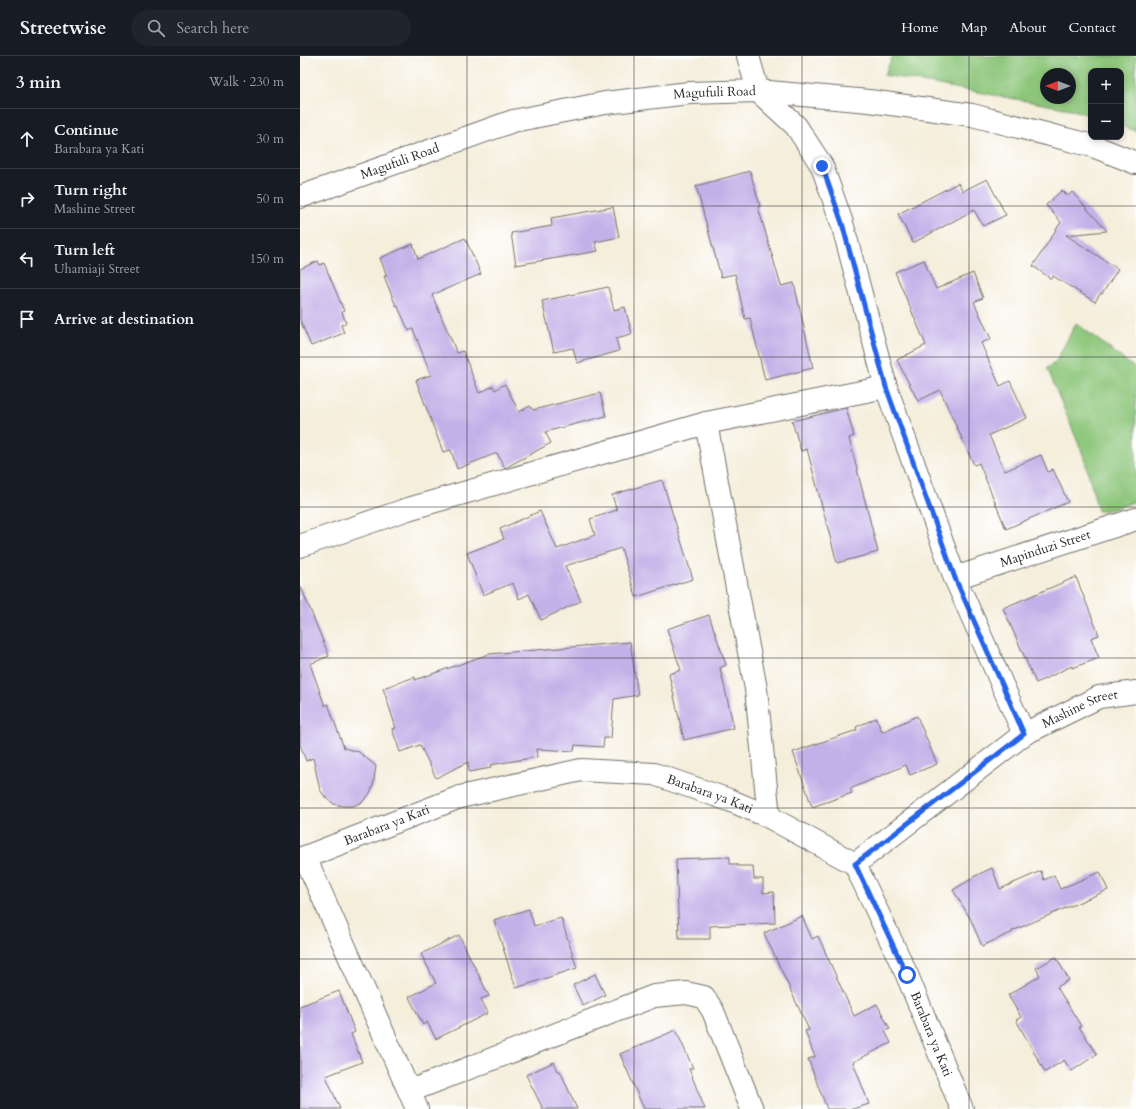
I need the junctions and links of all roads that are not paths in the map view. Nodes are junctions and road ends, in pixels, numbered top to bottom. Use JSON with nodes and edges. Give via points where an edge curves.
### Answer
{"nodes":[{"id":1,"x":748,"y":56,"type":"edge"},
{"id":2,"x":758,"y":90,"type":"junction"},
{"id":3,"x":1136,"y":163,"type":"edge"},
{"id":4,"x":300,"y":197,"type":"edge"},
{"id":5,"x":886,"y":387,"type":"junction"},
{"id":6,"x":706,"y":423,"type":"junction"},
{"id":7,"x":1136,"y":519,"type":"edge"},
{"id":8,"x":300,"y":546,"type":"edge"},
{"id":9,"x":955,"y":578,"type":"junction"},
{"id":10,"x":1136,"y":692,"type":"edge"},
{"id":11,"x":1024,"y":734,"type":"junction"},
{"id":12,"x":769,"y":817,"type":"junction"},
{"id":13,"x":303,"y":858,"type":"edge"},
{"id":14,"x":855,"y":864,"type":"junction"},
{"id":15,"x":413,"y":1100,"type":"edge"},
{"id":16,"x":752,"y":1109,"type":"edge"},
{"id":17,"x":962,"y":1109,"type":"edge"}],
"edges":[{"from":1,"to":2,"type":"street"},
{"from":2,"to":3,"type":"street","name":"Magufuli Road","via":[[972,115],[1094,146]]},
{"from":2,"to":4,"type":"street","name":"Magufuli Road","via":[[689,93],[613,102],[513,121]]},
{"from":2,"to":5,"type":"street","via":[[796,126],[822,166],[842,223]]},
{"from":5,"to":6,"type":"street"},
{"from":5,"to":9,"type":"street"},
{"from":6,"to":8,"type":"street","via":[[408,509]]},
{"from":6,"to":12,"type":"street","via":[[756,689]]},
{"from":7,"to":9,"type":"street","name":"Mapinduzi Street"},
{"from":9,"to":11,"type":"street"},
{"from":10,"to":11,"type":"street","name":"Mashine Street","via":[[1099,697]]},
{"from":11,"to":14,"type":"street","name":"Mashine Street"},
{"from":12,"to":13,"type":"street","name":"Barabara ya Kati","via":[[654,774],[581,770],[460,797]]},
{"from":12,"to":14,"type":"street","name":"Barabara ya Kati"},
{"from":13,"to":15,"type":"street"},
{"from":14,"to":17,"type":"street","name":"Barabara ya Kati","via":[[907,975]]},
{"from":15,"to":16,"type":"street","via":[[654,996],[686,992],[704,997],[713,1010]]}]}
